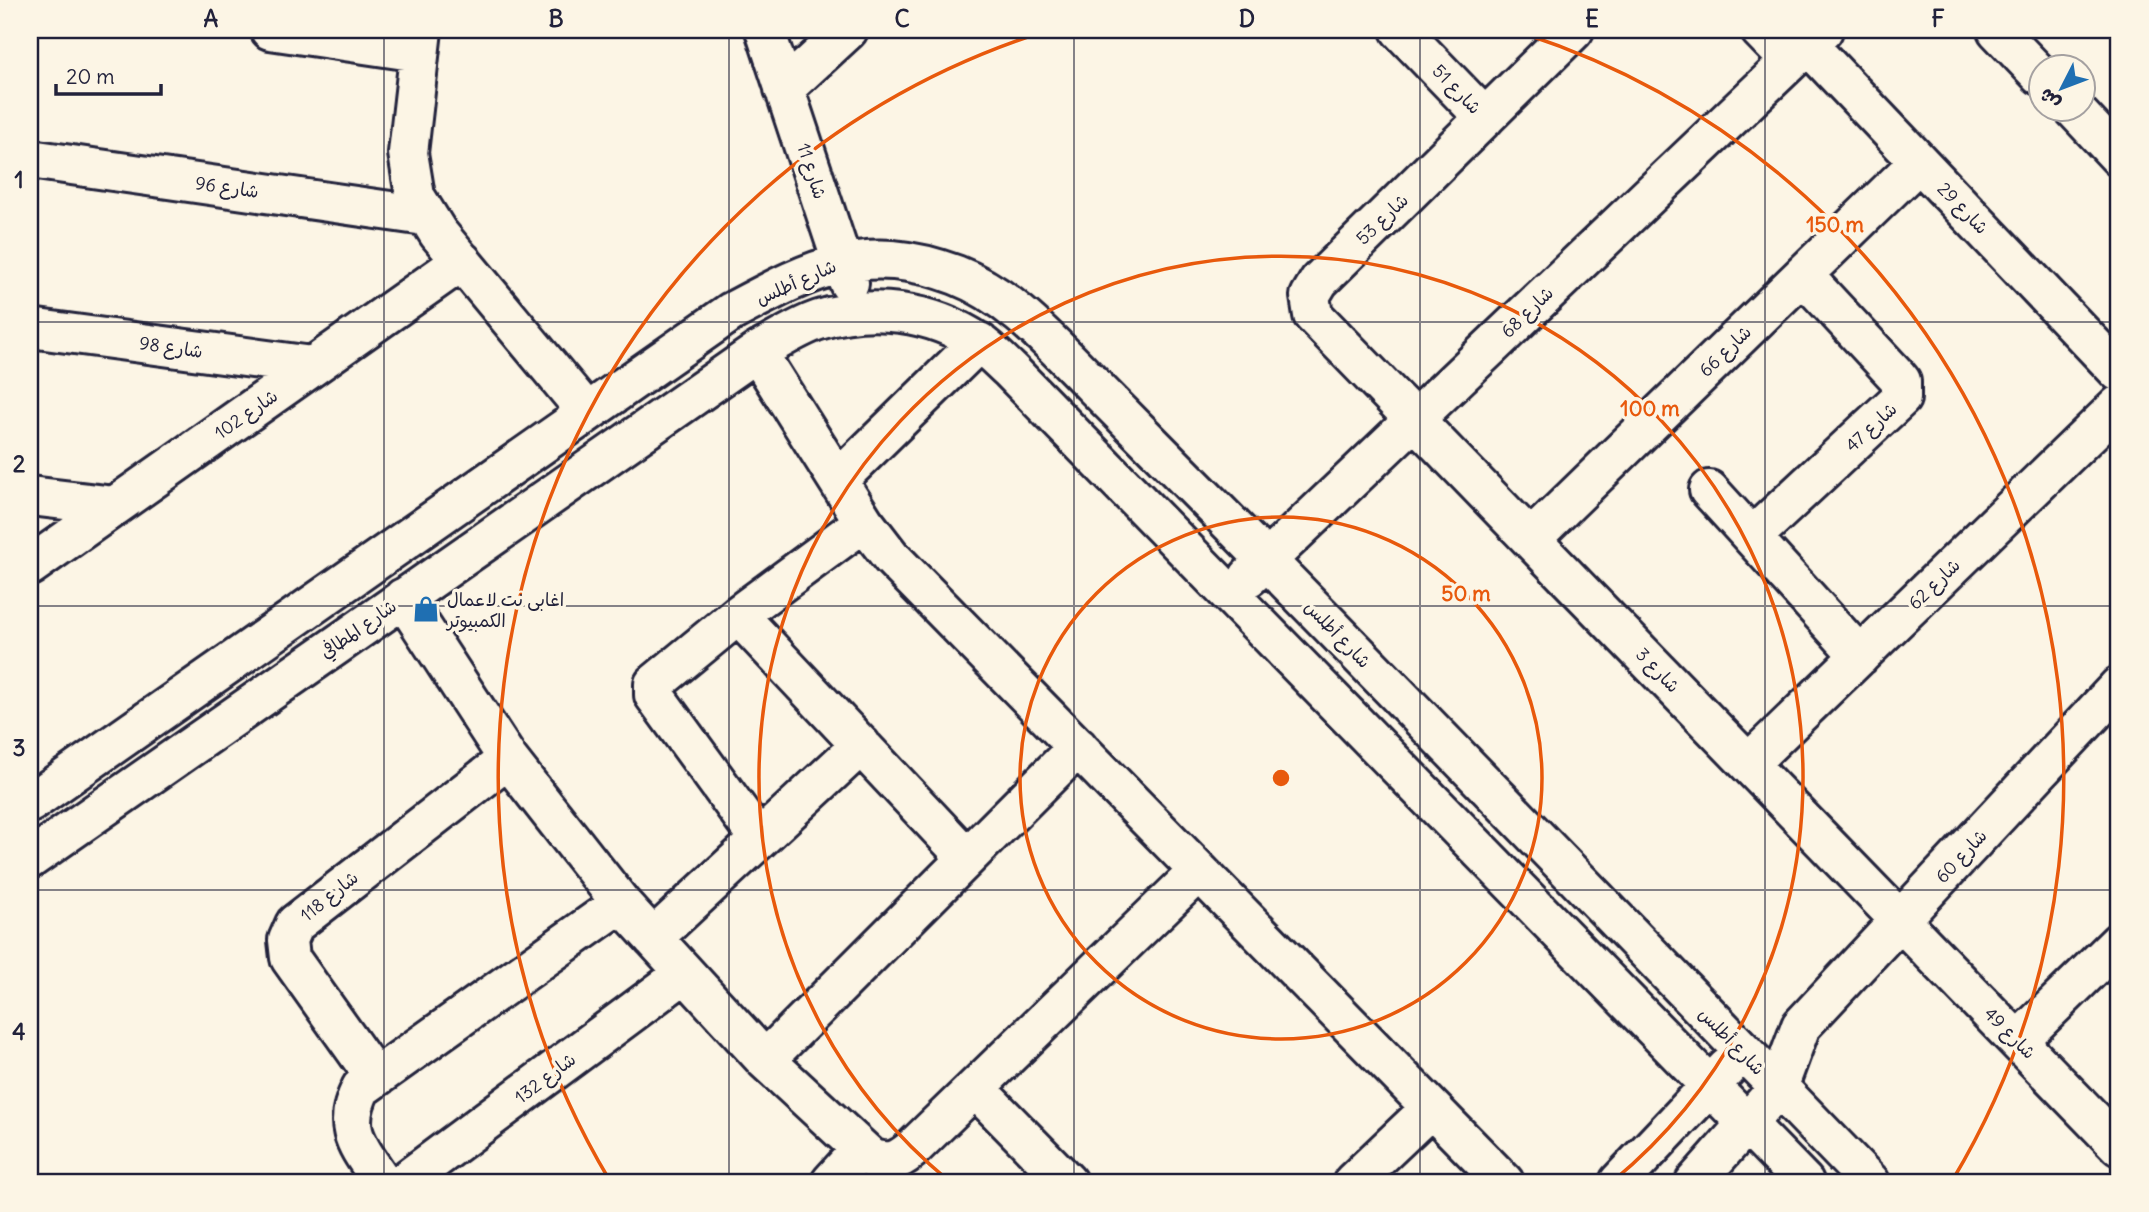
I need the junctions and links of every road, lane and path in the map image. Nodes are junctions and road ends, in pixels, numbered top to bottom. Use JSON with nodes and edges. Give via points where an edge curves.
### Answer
{"nodes":[{"id":1,"x":270,"y":30,"type":"edge"},
{"id":2,"x":765,"y":30,"type":"edge"},
{"id":3,"x":848,"y":30,"type":"edge"},
{"id":4,"x":1400,"y":30,"type":"edge"},
{"id":5,"x":1574,"y":30,"type":"edge"},
{"id":6,"x":1760,"y":30,"type":"edge"},
{"id":7,"x":1997,"y":30,"type":"edge"},
{"id":8,"x":421,"y":41,"type":"edge"},
{"id":9,"x":1807,"y":45,"type":"edge"},
{"id":10,"x":2026,"y":60,"type":"edge"},
{"id":11,"x":785,"y":89,"type":"junction"},
{"id":12,"x":1485,"y":118,"type":"junction"},
{"id":13,"x":2086,"y":122,"type":"edge"},
{"id":14,"x":2119,"y":156,"type":"edge"},
{"id":15,"x":30,"y":159,"type":"edge"},
{"id":16,"x":1919,"y":162,"type":"junction"},
{"id":17,"x":425,"y":216,"type":"junction"},
{"id":18,"x":462,"y":261,"type":"junction"},
{"id":19,"x":842,"y":261,"type":"junction"},
{"id":20,"x":1802,"y":275,"type":"junction"},
{"id":21,"x":859,"y":311,"type":"junction"},
{"id":22,"x":30,"y":328,"type":"edge"},
{"id":23,"x":979,"y":342,"type":"junction"},
{"id":24,"x":757,"y":352,"type":"junction"},
{"id":25,"x":312,"y":366,"type":"junction"},
{"id":26,"x":2119,"y":372,"type":"edge"},
{"id":27,"x":2119,"y":405,"type":"edge"},
{"id":28,"x":586,"y":411,"type":"junction"},
{"id":29,"x":1415,"y":419,"type":"junction"},
{"id":30,"x":838,"y":480,"type":"junction"},
{"id":31,"x":1709,"y":490,"type":"dead end"},
{"id":32,"x":30,"y":496,"type":"edge"},
{"id":33,"x":115,"y":506,"type":"junction"},
{"id":34,"x":864,"y":522,"type":"junction"},
{"id":35,"x":1752,"y":537,"type":"junction"},
{"id":36,"x":1531,"y":539,"type":"junction"},
{"id":37,"x":1267,"y":560,"type":"junction"},
{"id":38,"x":30,"y":566,"type":"edge"},
{"id":39,"x":1231,"y":594,"type":"junction"},
{"id":40,"x":403,"y":598,"type":"junction"},
{"id":41,"x":738,"y":615,"type":"junction"},
{"id":42,"x":1860,"y":656,"type":"junction"},
{"id":43,"x":2119,"y":686,"type":"edge"},
{"id":44,"x":861,"y":745,"type":"junction"},
{"id":45,"x":1078,"y":747,"type":"junction"},
{"id":46,"x":508,"y":759,"type":"junction"},
{"id":47,"x":1749,"y":763,"type":"junction"},
{"id":48,"x":30,"y":803,"type":"edge"},
{"id":49,"x":759,"y":839,"type":"junction"},
{"id":50,"x":967,"y":858,"type":"junction"},
{"id":51,"x":30,"y":859,"type":"edge"},
{"id":52,"x":1199,"y":871,"type":"junction"},
{"id":53,"x":621,"y":903,"type":"junction"},
{"id":54,"x":1899,"y":922,"type":"junction"},
{"id":55,"x":653,"y":938,"type":"junction"},
{"id":56,"x":2119,"y":942,"type":"edge"},
{"id":57,"x":685,"y":973,"type":"junction"},
{"id":58,"x":1801,"y":1026,"type":"junction"},
{"id":59,"x":2018,"y":1041,"type":"junction"},
{"id":60,"x":1742,"y":1052,"type":"junction"},
{"id":61,"x":765,"y":1060,"type":"junction"},
{"id":62,"x":374,"y":1076,"type":"junction"},
{"id":63,"x":1710,"y":1085,"type":"junction"},
{"id":64,"x":975,"y":1088,"type":"junction"},
{"id":65,"x":1778,"y":1088,"type":"junction"},
{"id":66,"x":1431,"y":1108,"type":"junction"},
{"id":67,"x":1748,"y":1124,"type":"junction"},
{"id":68,"x":2119,"y":1146,"type":"edge"},
{"id":69,"x":861,"y":1149,"type":"junction"},
{"id":70,"x":382,"y":1182,"type":"edge"},
{"id":71,"x":404,"y":1182,"type":"edge"},
{"id":72,"x":831,"y":1182,"type":"edge"},
{"id":73,"x":1067,"y":1182,"type":"edge"},
{"id":74,"x":1353,"y":1182,"type":"edge"},
{"id":75,"x":1504,"y":1182,"type":"edge"},
{"id":76,"x":1619,"y":1182,"type":"edge"},
{"id":77,"x":1695,"y":1182,"type":"edge"},
{"id":78,"x":1804,"y":1182,"type":"edge"},
{"id":79,"x":1870,"y":1182,"type":"edge"}],
"edges":[{"from":1,"to":8,"type":"street"},
{"from":2,"to":11,"type":"street","name":"شارع 11"},
{"from":3,"to":11,"type":"street"},
{"from":4,"to":12,"type":"street","name":"شارع 51"},
{"from":5,"to":12,"type":"street","name":"شارع 53"},
{"from":6,"to":9,"type":"street","name":"شارع 29"},
{"from":7,"to":10,"type":"street"},
{"from":8,"to":17,"type":"street","via":[[408,153],[415,196]]},
{"from":9,"to":16,"type":"street","name":"شارع 29"},
{"from":9,"to":29,"type":"street","name":"شارع 68"},
{"from":11,"to":19,"type":"street","name":"شارع 11"},
{"from":12,"to":29,"type":"street","name":"شارع 53","via":[[1319,281],[1310,296],[1313,315]]},
{"from":13,"to":14,"type":"street"},
{"from":15,"to":17,"type":"street","name":"شارع 96"},
{"from":16,"to":20,"type":"street","name":"شارع 66"},
{"from":16,"to":26,"type":"street","name":"شارع 29"},
{"from":17,"to":18,"type":"street"},
{"from":18,"to":25,"type":"street","name":"شارع 102"},
{"from":18,"to":28,"type":"street"},
{"from":19,"to":21,"type":"street","name":"شارع 11"},
{"from":19,"to":28,"type":"street","name":"شارع أطلس","via":[[731,312]]},
{"from":19,"to":37,"type":"street","name":"شارع أطلس","via":[[912,263],[957,275],[996,296],[1043,335]]},
{"from":20,"to":35,"type":"street","name":"شارع 47","via":[[1896,374],[1901,398]]},
{"from":20,"to":36,"type":"street","name":"شارع 66"},
{"from":21,"to":23,"type":"street","via":[[921,317]]},
{"from":21,"to":24,"type":"street","via":[[818,320]]},
{"from":22,"to":25,"type":"street","name":"شارع 98"},
{"from":23,"to":30,"type":"street"},
{"from":23,"to":39,"type":"street"},
{"from":24,"to":30,"type":"street"},
{"from":24,"to":40,"type":"street","name":"شارع المطافي"},
{"from":25,"to":33,"type":"street","name":"شارع 102"},
{"from":27,"to":42,"type":"street","name":"شارع 62"},
{"from":28,"to":48,"type":"street"},
{"from":29,"to":36,"type":"street","name":"شارع 3"},
{"from":29,"to":37,"type":"street","name":"شارع 68"},
{"from":30,"to":34,"type":"street"},
{"from":31,"to":35,"type":"street"},
{"from":32,"to":33,"type":"street"},
{"from":33,"to":38,"type":"street","name":"شارع 102"},
{"from":34,"to":41,"type":"street"},
{"from":34,"to":45,"type":"street","via":[[891,558]]},
{"from":35,"to":42,"type":"street"},
{"from":36,"to":47,"type":"street","name":"شارع 3"},
{"from":37,"to":39,"type":"street","name":"شارع 68"},
{"from":37,"to":60,"type":"street","name":"شارع أطلس"},
{"from":39,"to":63,"type":"street"},
{"from":40,"to":46,"type":"street"},
{"from":40,"to":51,"type":"street","name":"شارع المطافي"},
{"from":41,"to":44,"type":"street"},
{"from":41,"to":49,"type":"street","via":[[657,679],[653,690]]},
{"from":42,"to":47,"type":"street","name":"شارع 62"},
{"from":43,"to":54,"type":"street","name":"شارع 60"},
{"from":44,"to":49,"type":"street"},
{"from":44,"to":50,"type":"street"},
{"from":45,"to":50,"type":"street"},
{"from":45,"to":52,"type":"street"},
{"from":46,"to":53,"type":"street"},
{"from":46,"to":62,"type":"street","name":"شارع 118","via":[[295,924],[288,940],[290,958]]},
{"from":47,"to":54,"type":"street","name":"شارع 3"},
{"from":49,"to":55,"type":"street"},
{"from":50,"to":61,"type":"street"},
{"from":52,"to":64,"type":"street"},
{"from":52,"to":66,"type":"street"},
{"from":53,"to":55,"type":"street"},
{"from":53,"to":62,"type":"street"},
{"from":54,"to":58,"type":"street","name":"شارع 60"},
{"from":54,"to":59,"type":"street","name":"شارع 49"},
{"from":55,"to":57,"type":"street"},
{"from":56,"to":59,"type":"street"},
{"from":57,"to":61,"type":"street"},
{"from":57,"to":71,"type":"street","name":"شارع 132"},
{"from":58,"to":60,"type":"street","name":"شارع 60"},
{"from":58,"to":65,"type":"street","name":"شارع 60"},
{"from":59,"to":68,"type":"street","name":"شارع 49"},
{"from":60,"to":63,"type":"street"},
{"from":60,"to":65,"type":"street","name":"شارع أطلس"},
{"from":61,"to":69,"type":"street"},
{"from":62,"to":70,"type":"street","via":[[361,1087],[350,1122],[354,1139]]},
{"from":63,"to":67,"type":"street"},
{"from":63,"to":76,"type":"street"},
{"from":64,"to":69,"type":"street","via":[[900,1160],[886,1163]]},
{"from":64,"to":73,"type":"street"},
{"from":65,"to":67,"type":"street","name":"شارع 60"},
{"from":65,"to":79,"type":"street","name":"شارع أطلس"},
{"from":66,"to":74,"type":"street"},
{"from":66,"to":75,"type":"street"},
{"from":67,"to":77,"type":"street","name":"شارع 60"},
{"from":67,"to":78,"type":"street"},
{"from":69,"to":72,"type":"street"}]}
